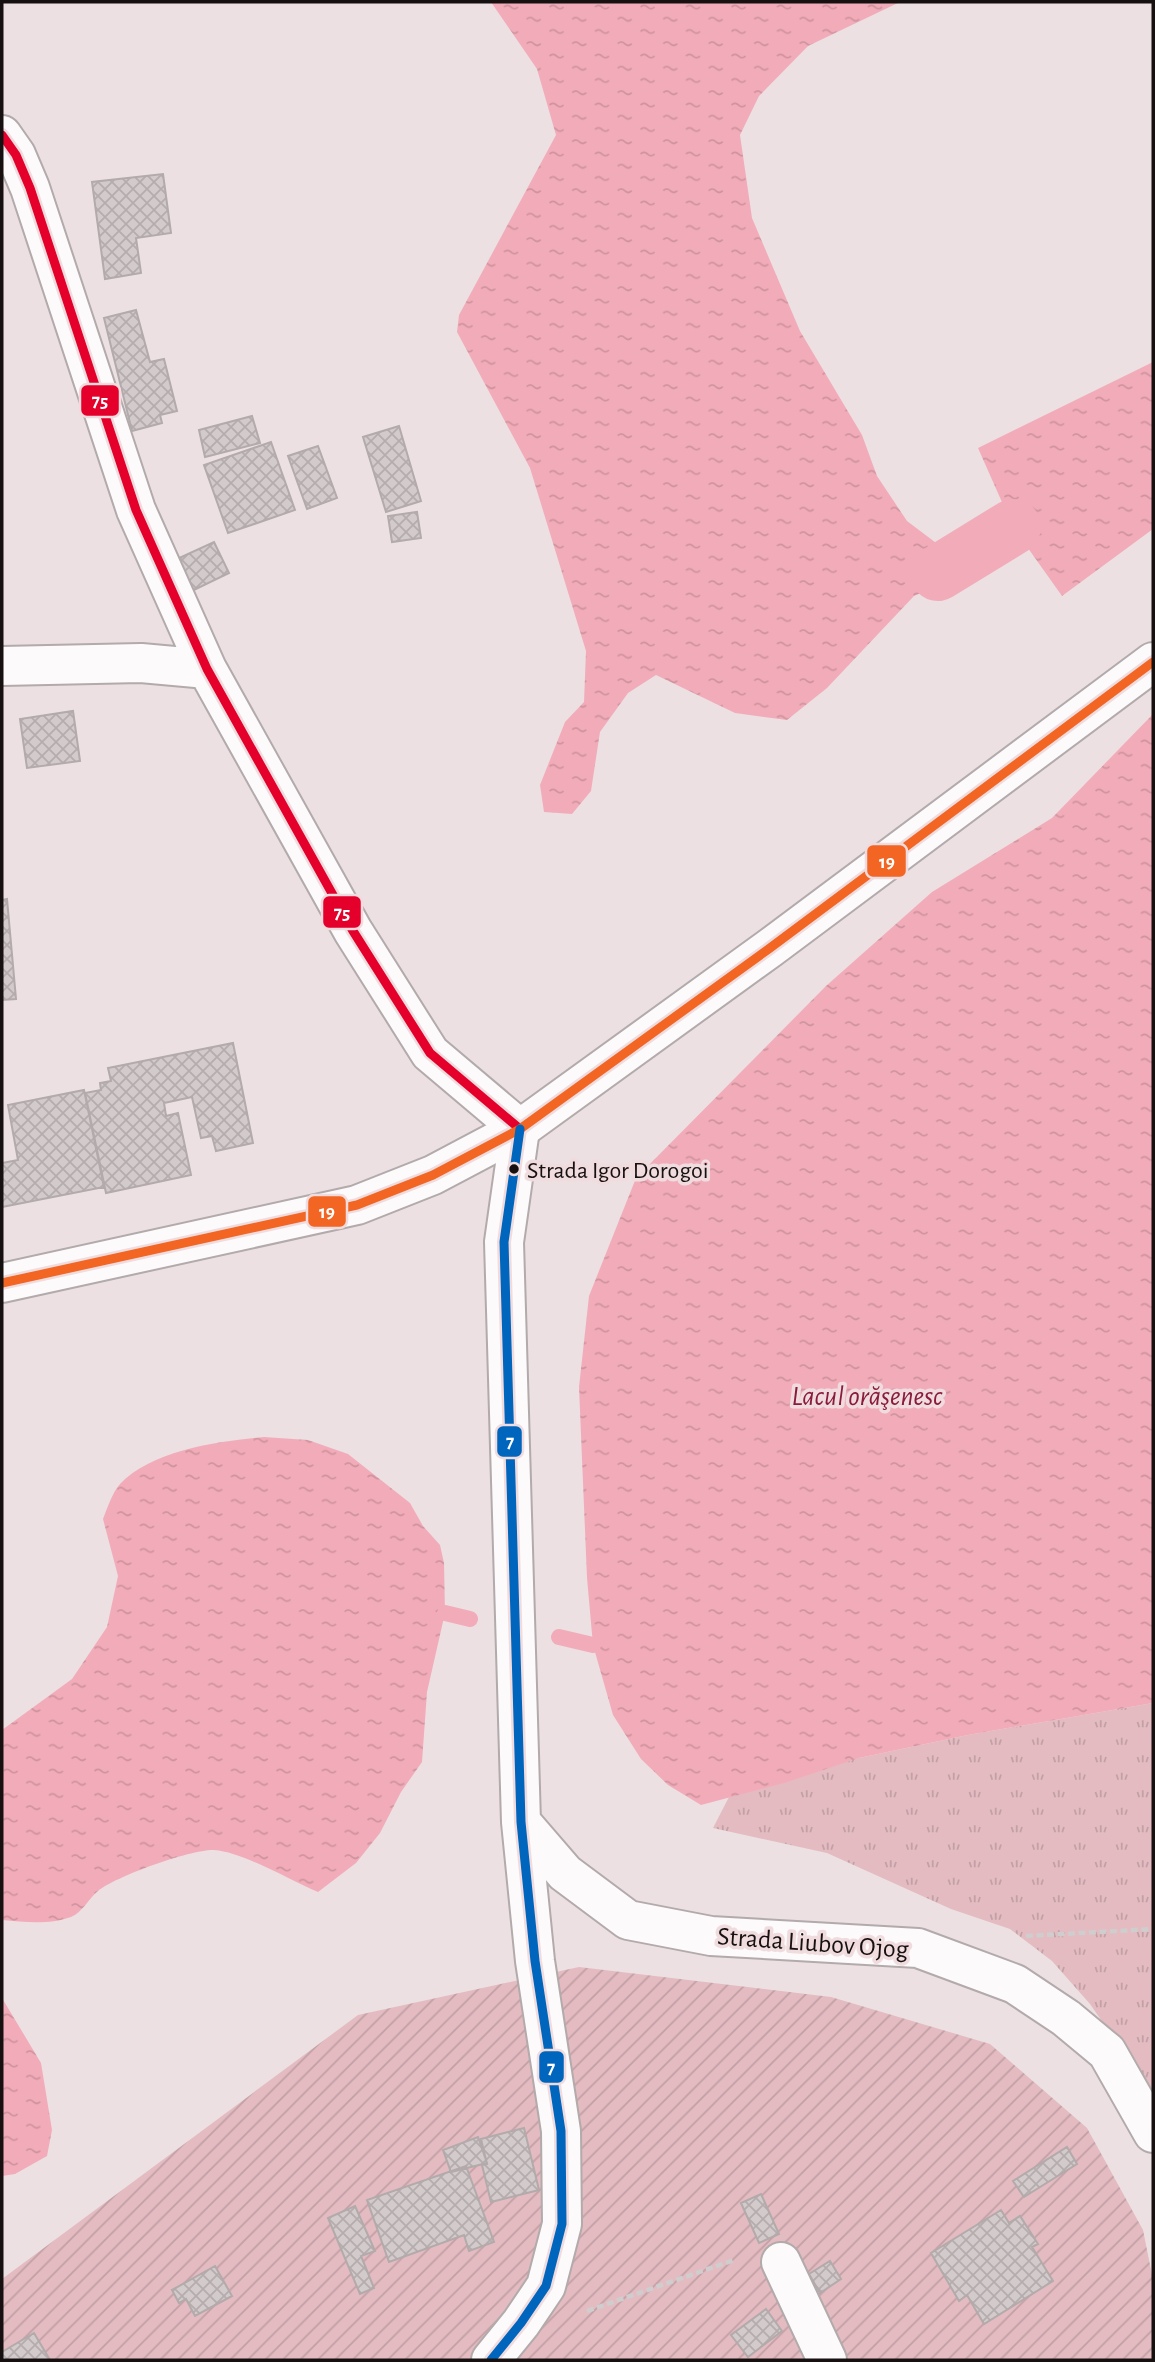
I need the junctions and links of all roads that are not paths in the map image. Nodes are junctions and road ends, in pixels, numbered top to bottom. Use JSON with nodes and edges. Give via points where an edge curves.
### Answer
{"nodes":[{"id":1,"x":2,"y":135,"type":"edge"},
{"id":2,"x":1153,"y":662,"type":"edge"},
{"id":3,"x":2,"y":666,"type":"edge"},
{"id":4,"x":207,"y":669,"type":"junction"},
{"id":5,"x":520,"y":1129,"type":"junction"},
{"id":6,"x":2,"y":1283,"type":"edge"},
{"id":7,"x":521,"y":1822,"type":"junction"},
{"id":8,"x":1153,"y":2133,"type":"edge"},
{"id":9,"x":782,"y":2262,"type":"road end"},
{"id":10,"x":491,"y":2360,"type":"edge"},
{"id":11,"x":827,"y":2360,"type":"edge"}],
"edges":[{"from":1,"to":4,"type":"street","via":[[30,188],[136,510]]},
{"from":2,"to":5,"type":"street"},
{"from":3,"to":4,"type":"street","via":[[141,663]]},
{"from":4,"to":5,"type":"street","via":[[353,931],[430,1053]]},
{"from":5,"to":6,"type":"street","via":[[433,1175],[357,1205]]},
{"from":5,"to":7,"type":"street","via":[[504,1254]]},
{"from":7,"to":8,"type":"street","name":"Strada Liubov Ojog","via":[[565,1873],[628,1920],[711,1936],[918,1948],[1015,1983],[1107,2052]]},
{"from":7,"to":10,"type":"street","via":[[535,1961],[561,2132],[562,2224],[545,2286]]},
{"from":9,"to":11,"type":"street"}]}
